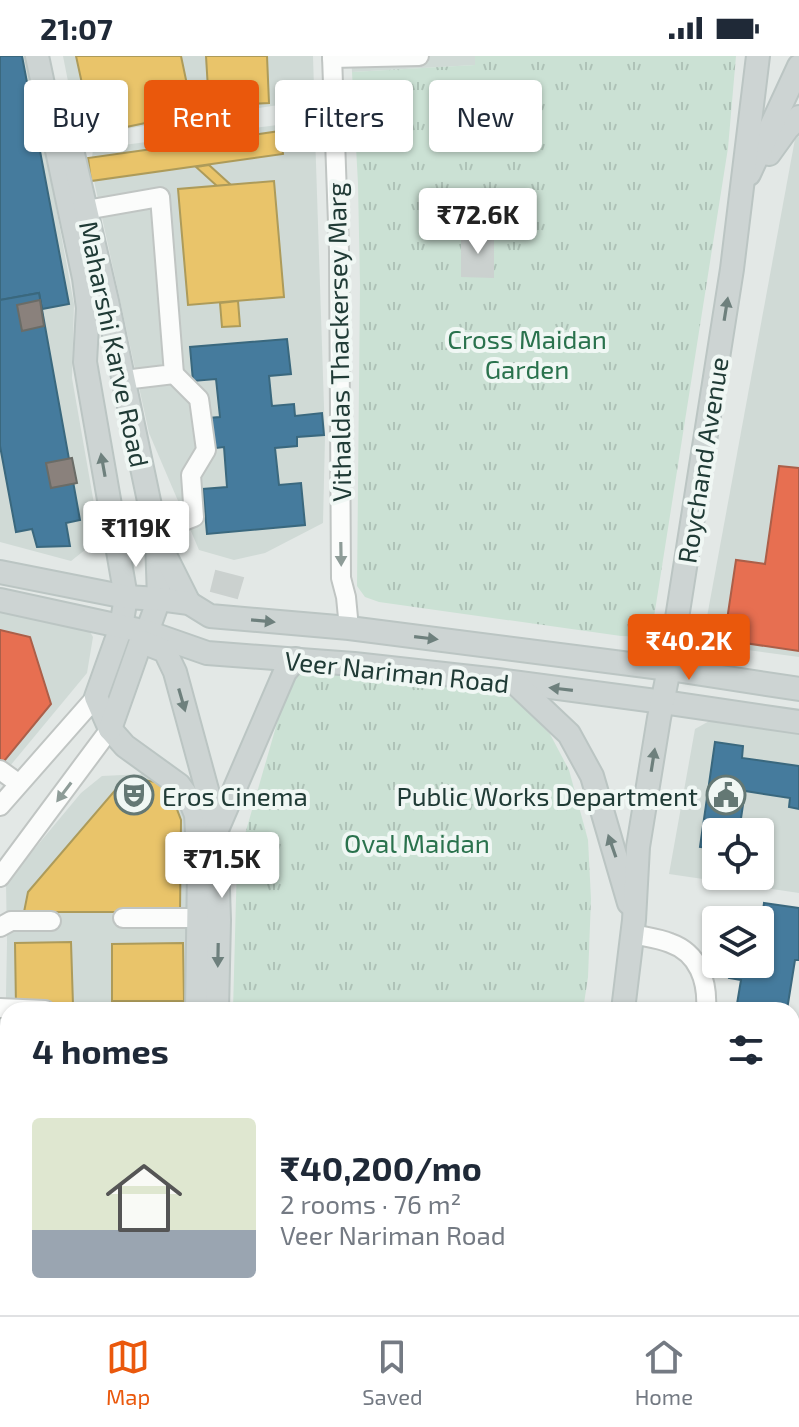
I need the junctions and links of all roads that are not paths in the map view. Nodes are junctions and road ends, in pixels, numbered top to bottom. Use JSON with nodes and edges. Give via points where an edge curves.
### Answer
{"nodes":[{"id":1,"x":37,"y":56,"type":"edge"},
{"id":2,"x":52,"y":56,"type":"edge"},
{"id":3,"x":419,"y":56,"type":"edge"},
{"id":4,"x":758,"y":56,"type":"edge"},
{"id":5,"x":332,"y":57,"type":"edge"},
{"id":6,"x":799,"y":66,"type":"edge"},
{"id":7,"x":799,"y":117,"type":"edge"},
{"id":8,"x":741,"y":189,"type":"junction"},
{"id":9,"x":86,"y":210,"type":"junction"},
{"id":10,"x":174,"y":374,"type":"junction"},
{"id":11,"x":124,"y":380,"type":"junction"},
{"id":12,"x":157,"y":535,"type":"junction"},
{"id":13,"x":0,"y":572,"type":"edge"},
{"id":14,"x":126,"y":597,"type":"junction"},
{"id":15,"x":159,"y":599,"type":"junction"},
{"id":16,"x":0,"y":600,"type":"edge"},
{"id":17,"x":189,"y":603,"type":"junction"},
{"id":18,"x":121,"y":627,"type":"junction"},
{"id":19,"x":349,"y":628,"type":"junction"},
{"id":20,"x":144,"y":637,"type":"junction"},
{"id":21,"x":296,"y":659,"type":"junction"},
{"id":22,"x":669,"y":669,"type":"junction"},
{"id":23,"x":515,"y":683,"type":"junction"},
{"id":24,"x":799,"y":689,"type":"edge"},
{"id":25,"x":96,"y":697,"type":"junction"},
{"id":26,"x":663,"y":702,"type":"junction"},
{"id":27,"x":799,"y":722,"type":"edge"},
{"id":28,"x":110,"y":729,"type":"junction"},
{"id":29,"x":0,"y":770,"type":"edge"},
{"id":30,"x":7,"y":792,"type":"edge"},
{"id":31,"x":216,"y":833,"type":"junction"},
{"id":32,"x":0,"y":877,"type":"edge"},
{"id":33,"x":123,"y":918,"type":"dead end"},
{"id":34,"x":199,"y":918,"type":"junction"},
{"id":35,"x":51,"y":921,"type":"dead end"},
{"id":36,"x":0,"y":927,"type":"edge"},
{"id":37,"x":634,"y":927,"type":"junction"},
{"id":38,"x":197,"y":1002,"type":"edge"},
{"id":39,"x":217,"y":1002,"type":"edge"},
{"id":40,"x":624,"y":1002,"type":"edge"},
{"id":41,"x":706,"y":1002,"type":"edge"}],
"edges":[{"from":14,"to":1,"type":"main road","name":"Maharshi Karve Road","one_way":true,"via":[[85,362],[84,278]]},
{"from":2,"to":9,"type":"main road","name":"Maharshi Karve Road"},
{"from":3,"to":5,"type":"street"},
{"from":4,"to":8,"type":"main road","name":"Roychand Avenue"},
{"from":5,"to":19,"type":"street","name":"Vithaldas Thackersey Marg","one_way":true,"via":[[341,578]]},
{"from":6,"to":8,"type":"main road"},
{"from":7,"to":8,"type":"main road"},
{"from":22,"to":8,"type":"main road","name":"Roychand Avenue","one_way":true},
{"from":9,"to":10,"type":"street","via":[[160,197]]},
{"from":9,"to":11,"type":"main road","name":"Maharshi Karve Road"},
{"from":10,"to":11,"type":"street"},
{"from":10,"to":12,"type":"street","via":[[199,399],[206,450],[191,475],[194,517]]},
{"from":11,"to":12,"type":"main road","name":"Maharshi Karve Road"},
{"from":12,"to":15,"type":"main road","name":"Maharshi Karve Road"},
{"from":12,"to":17,"type":"main road"},
{"from":13,"to":14,"type":"main road","name":"Veer Nariman Road"},
{"from":14,"to":15,"type":"main road","name":"Veer Nariman Road"},
{"from":14,"to":18,"type":"main road","name":"Maharshi Karve Road"},
{"from":15,"to":17,"type":"main road","name":"Veer Nariman Road"},
{"from":15,"to":20,"type":"main road","name":"Maharshi Karve Road"},
{"from":16,"to":18,"type":"main road","name":"Veer Nariman Road"},
{"from":17,"to":19,"type":"main road","name":"Veer Nariman Road","one_way":true,"via":[[210,616]]},
{"from":18,"to":20,"type":"main road","name":"Veer Nariman Road"},
{"from":18,"to":25,"type":"main road","name":"Maharshi Karve Road"},
{"from":19,"to":22,"type":"main road","name":"Veer Nariman Road","one_way":true},
{"from":20,"to":21,"type":"main road","name":"Veer Nariman Road","via":[[207,653]]},
{"from":20,"to":28,"type":"main road","name":"Maharshi Karve Road"},
{"from":20,"to":31,"type":"main road","one_way":true,"via":[[165,651],[175,672]]},
{"from":21,"to":23,"type":"main road","name":"Veer Nariman Road"},
{"from":21,"to":31,"type":"main road","via":[[285,672]]},
{"from":22,"to":24,"type":"main road","name":"Veer Nariman Road"},
{"from":22,"to":26,"type":"main road","name":"Roychand Avenue"},
{"from":26,"to":23,"type":"main road","name":"Veer Nariman Road","one_way":true},
{"from":37,"to":23,"type":"main road","one_way":true,"via":[[592,776],[569,734]]},
{"from":25,"to":28,"type":"main road"},
{"from":25,"to":30,"type":"street"},
{"from":26,"to":27,"type":"main road","name":"Veer Nariman Road"},
{"from":37,"to":26,"type":"main road","name":"Roychand Avenue","one_way":true,"via":[[638,847]]},
{"from":28,"to":32,"type":"street","one_way":true},
{"from":28,"to":34,"type":"main road","via":[[190,800],[196,815]]},
{"from":29,"to":30,"type":"street"},
{"from":31,"to":39,"type":"main road","one_way":true},
{"from":33,"to":34,"type":"street"},
{"from":34,"to":38,"type":"main road"},
{"from":35,"to":36,"type":"street","via":[[11,921]]},
{"from":37,"to":40,"type":"main road","name":"Roychand Avenue"},
{"from":37,"to":41,"type":"street","via":[[688,954],[704,976]]}]}
